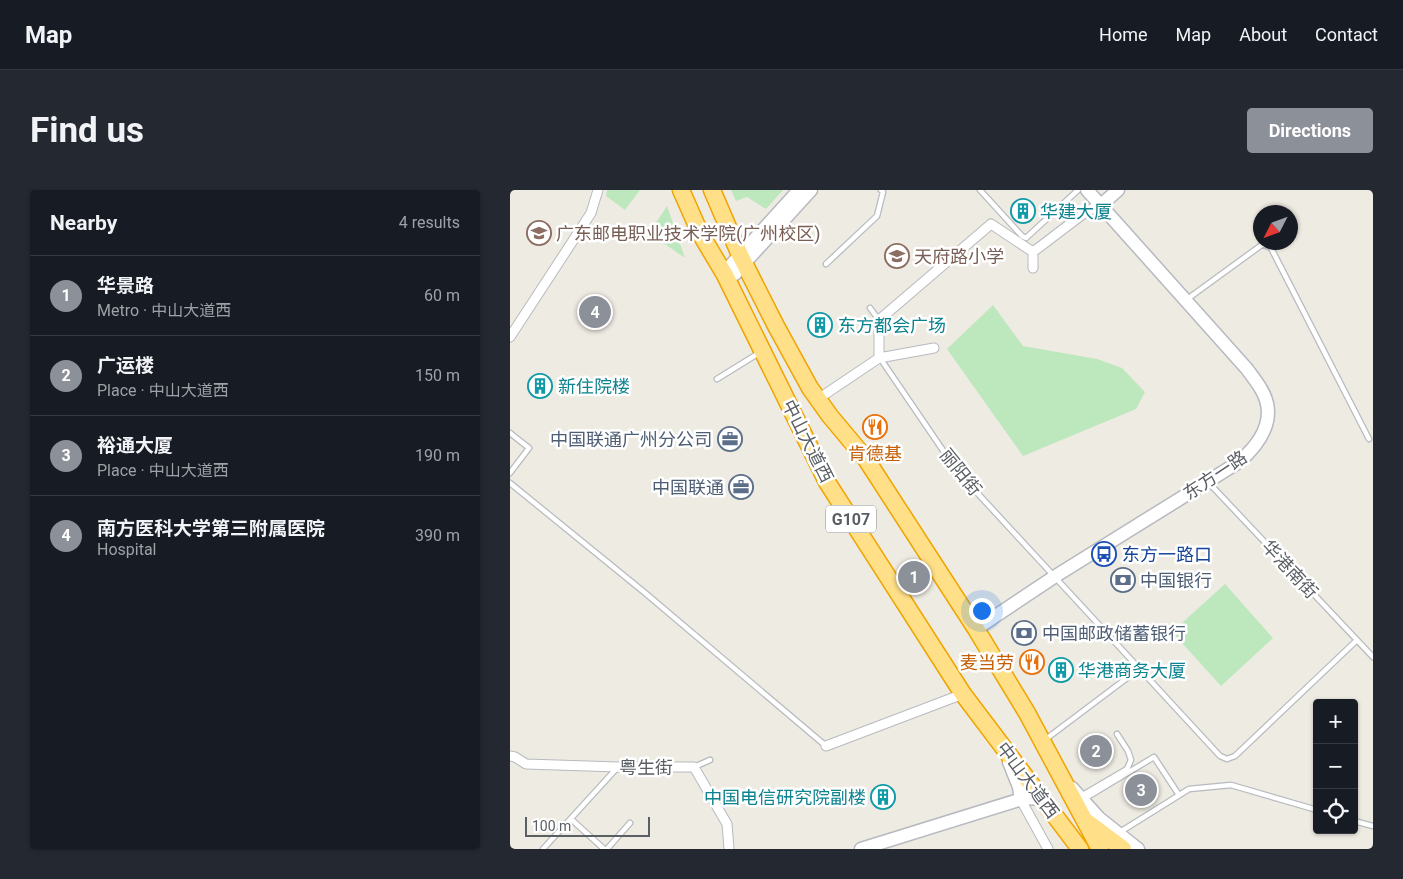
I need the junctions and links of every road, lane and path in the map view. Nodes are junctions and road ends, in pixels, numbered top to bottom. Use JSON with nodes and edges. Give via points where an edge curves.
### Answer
{"nodes":[{"id":1,"x":598,"y":190,"type":"edge"},
{"id":2,"x":681,"y":190,"type":"edge"},
{"id":3,"x":712,"y":190,"type":"edge"},
{"id":4,"x":799,"y":190,"type":"edge"},
{"id":5,"x":811,"y":190,"type":"edge"},
{"id":6,"x":881,"y":190,"type":"edge"},
{"id":7,"x":980,"y":190,"type":"edge"},
{"id":8,"x":1078,"y":190,"type":"edge"},
{"id":9,"x":1087,"y":190,"type":"edge"},
{"id":10,"x":1118,"y":190,"type":"edge"},
{"id":11,"x":1101,"y":205,"type":"junction"},
{"id":12,"x":1033,"y":252,"type":"junction"},
{"id":13,"x":743,"y":259,"type":"junction"},
{"id":14,"x":826,"y":264,"type":"dead end"},
{"id":15,"x":1033,"y":268,"type":"dead end"},
{"id":16,"x":725,"y":275,"type":"junction"},
{"id":17,"x":1186,"y":300,"type":"junction"},
{"id":18,"x":870,"y":308,"type":"dead end"},
{"id":19,"x":879,"y":320,"type":"junction"},
{"id":20,"x":510,"y":337,"type":"edge"},
{"id":21,"x":934,"y":348,"type":"dead end"},
{"id":22,"x":762,"y":350,"type":"junction"},
{"id":23,"x":878,"y":359,"type":"junction"},
{"id":24,"x":717,"y":379,"type":"dead end"},
{"id":25,"x":818,"y":399,"type":"junction"},
{"id":26,"x":510,"y":433,"type":"edge"},
{"id":27,"x":1368,"y":439,"type":"dead end"},
{"id":28,"x":510,"y":473,"type":"edge"},
{"id":29,"x":1208,"y":482,"type":"junction"},
{"id":30,"x":510,"y":483,"type":"edge"},
{"id":31,"x":1054,"y":578,"type":"junction"},
{"id":32,"x":976,"y":630,"type":"junction"},
{"id":33,"x":1357,"y":640,"type":"junction"},
{"id":34,"x":1373,"y":657,"type":"edge"},
{"id":35,"x":1139,"y":668,"type":"junction"},
{"id":36,"x":963,"y":694,"type":"junction"},
{"id":37,"x":1117,"y":734,"type":"dead end"},
{"id":38,"x":1043,"y":742,"type":"junction"},
{"id":39,"x":826,"y":746,"type":"joint"},
{"id":40,"x":1002,"y":747,"type":"junction"},
{"id":41,"x":510,"y":756,"type":"edge"},
{"id":42,"x":710,"y":760,"type":"dead end"},
{"id":43,"x":618,"y":767,"type":"junction"},
{"id":44,"x":694,"y":767,"type":"junction"},
{"id":45,"x":1058,"y":773,"type":"junction"},
{"id":46,"x":1179,"y":795,"type":"junction"},
{"id":47,"x":1081,"y":798,"type":"junction"},
{"id":48,"x":1042,"y":799,"type":"junction"},
{"id":49,"x":1021,"y":800,"type":"junction"},
{"id":50,"x":1313,"y":809,"type":"edge"},
{"id":51,"x":1083,"y":818,"type":"junction"},
{"id":52,"x":571,"y":819,"type":"junction"},
{"id":53,"x":1358,"y":822,"type":"edge"},
{"id":54,"x":630,"y":824,"type":"dead end"},
{"id":55,"x":1373,"y":826,"type":"edge"},
{"id":56,"x":1117,"y":834,"type":"junction"},
{"id":57,"x":543,"y":849,"type":"edge"},
{"id":58,"x":605,"y":849,"type":"edge"},
{"id":59,"x":729,"y":849,"type":"edge"},
{"id":60,"x":860,"y":849,"type":"edge"},
{"id":61,"x":1048,"y":849,"type":"edge"},
{"id":62,"x":1066,"y":849,"type":"edge"},
{"id":63,"x":1072,"y":849,"type":"edge"},
{"id":64,"x":1080,"y":849,"type":"edge"},
{"id":65,"x":1100,"y":849,"type":"edge"},
{"id":66,"x":1123,"y":849,"type":"edge"},
{"id":67,"x":1138,"y":849,"type":"edge"}],
"edges":[{"from":1,"to":20,"type":"street","via":[[591,213]]},
{"from":2,"to":16,"type":"highway","name":"中山大道西","number":"G107","via":[[700,233]]},
{"from":3,"to":13,"type":"highway","name":"中山大道西","number":"G107"},
{"from":4,"to":13,"type":"street"},
{"from":5,"to":13,"type":"street"},
{"from":6,"to":14,"type":"lane","via":[[877,216]]},
{"from":7,"to":8,"type":"lane","via":[[1026,238]]},
{"from":9,"to":11,"type":"street","name":"东方一路"},
{"from":10,"to":11,"type":"street"},
{"from":11,"to":12,"type":"street","via":[[1087,211]]},
{"from":11,"to":17,"type":"street","name":"东方一路"},
{"from":12,"to":15,"type":"street"},
{"from":12,"to":19,"type":"street","via":[[991,224]]},
{"from":13,"to":16,"type":"street","via":[[735,274]]},
{"from":13,"to":25,"type":"highway","name":"中山大道西","number":"G107"},
{"from":16,"to":22,"type":"highway","name":"中山大道西","number":"G107"},
{"from":17,"to":27,"type":"lane","via":[[1262,244],[1271,248]]},
{"from":17,"to":29,"type":"street","name":"东方一路","via":[[1247,369],[1267,402],[1266,426],[1261,439],[1239,462]]},
{"from":18,"to":19,"type":"lane"},
{"from":19,"to":23,"type":"street"},
{"from":21,"to":23,"type":"street"},
{"from":22,"to":24,"type":"lane"},
{"from":22,"to":36,"type":"highway","name":"中山大道西","number":"G107","via":[[827,482]]},
{"from":23,"to":25,"type":"street"},
{"from":23,"to":31,"type":"lane","name":"丽阳街","via":[[957,471]]},
{"from":25,"to":32,"type":"highway","name":"中山大道西","number":"G107","via":[[866,459]]},
{"from":26,"to":28,"type":"lane","via":[[529,448]]},
{"from":29,"to":31,"type":"street","name":"东方一路"},
{"from":29,"to":33,"type":"lane","name":"华港南街"},
{"from":30,"to":39,"type":"lane"},
{"from":31,"to":32,"type":"street","name":"东方一路"},
{"from":31,"to":35,"type":"lane","name":"丽阳街"},
{"from":32,"to":38,"type":"highway","name":"中山大道西","number":"G107"},
{"from":33,"to":34,"type":"lane","name":"华港南街"},
{"from":33,"to":35,"type":"lane","name":"丽阳街","via":[[1235,756],[1226,759]]},
{"from":35,"to":38,"type":"lane"},
{"from":36,"to":39,"type":"street"},
{"from":36,"to":40,"type":"highway","name":"中山大道西","number":"G107"},
{"from":37,"to":47,"type":"lane","via":[[1128,750],[1131,760],[1128,769]]},
{"from":38,"to":45,"type":"highway","name":"中山大道西","number":"G107"},
{"from":40,"to":48,"type":"highway","name":"中山大道西","number":"G107"},
{"from":40,"to":49,"type":"street","via":[[1019,787]]},
{"from":41,"to":43,"type":"street","name":"粤生街","via":[[526,764]]},
{"from":42,"to":44,"type":"lane"},
{"from":43,"to":44,"type":"street","name":"粤生街"},
{"from":43,"to":52,"type":"lane"},
{"from":44,"to":59,"type":"street","name":"粤生街","via":[[727,824]]},
{"from":45,"to":47,"type":"street"},
{"from":45,"to":51,"type":"highway","name":"中山大道西","number":"G107"},
{"from":46,"to":47,"type":"lane","via":[[1154,757]]},
{"from":46,"to":50,"type":"lane","via":[[1189,789],[1232,785]]},
{"from":46,"to":56,"type":"lane"},
{"from":47,"to":56,"type":"street"},
{"from":48,"to":49,"type":"street"},
{"from":48,"to":62,"type":"highway"},
{"from":48,"to":63,"type":"highway"},
{"from":48,"to":64,"type":"highway","name":"中山大道西","number":"G107"},
{"from":49,"to":60,"type":"street"},
{"from":49,"to":61,"type":"street"},
{"from":51,"to":65,"type":"highway","name":"中山大道西","number":"G107"},
{"from":51,"to":66,"type":"highway"},
{"from":52,"to":57,"type":"lane"},
{"from":52,"to":58,"type":"lane"},
{"from":53,"to":55,"type":"lane"},
{"from":54,"to":58,"type":"lane"},
{"from":56,"to":67,"type":"street"}]}
